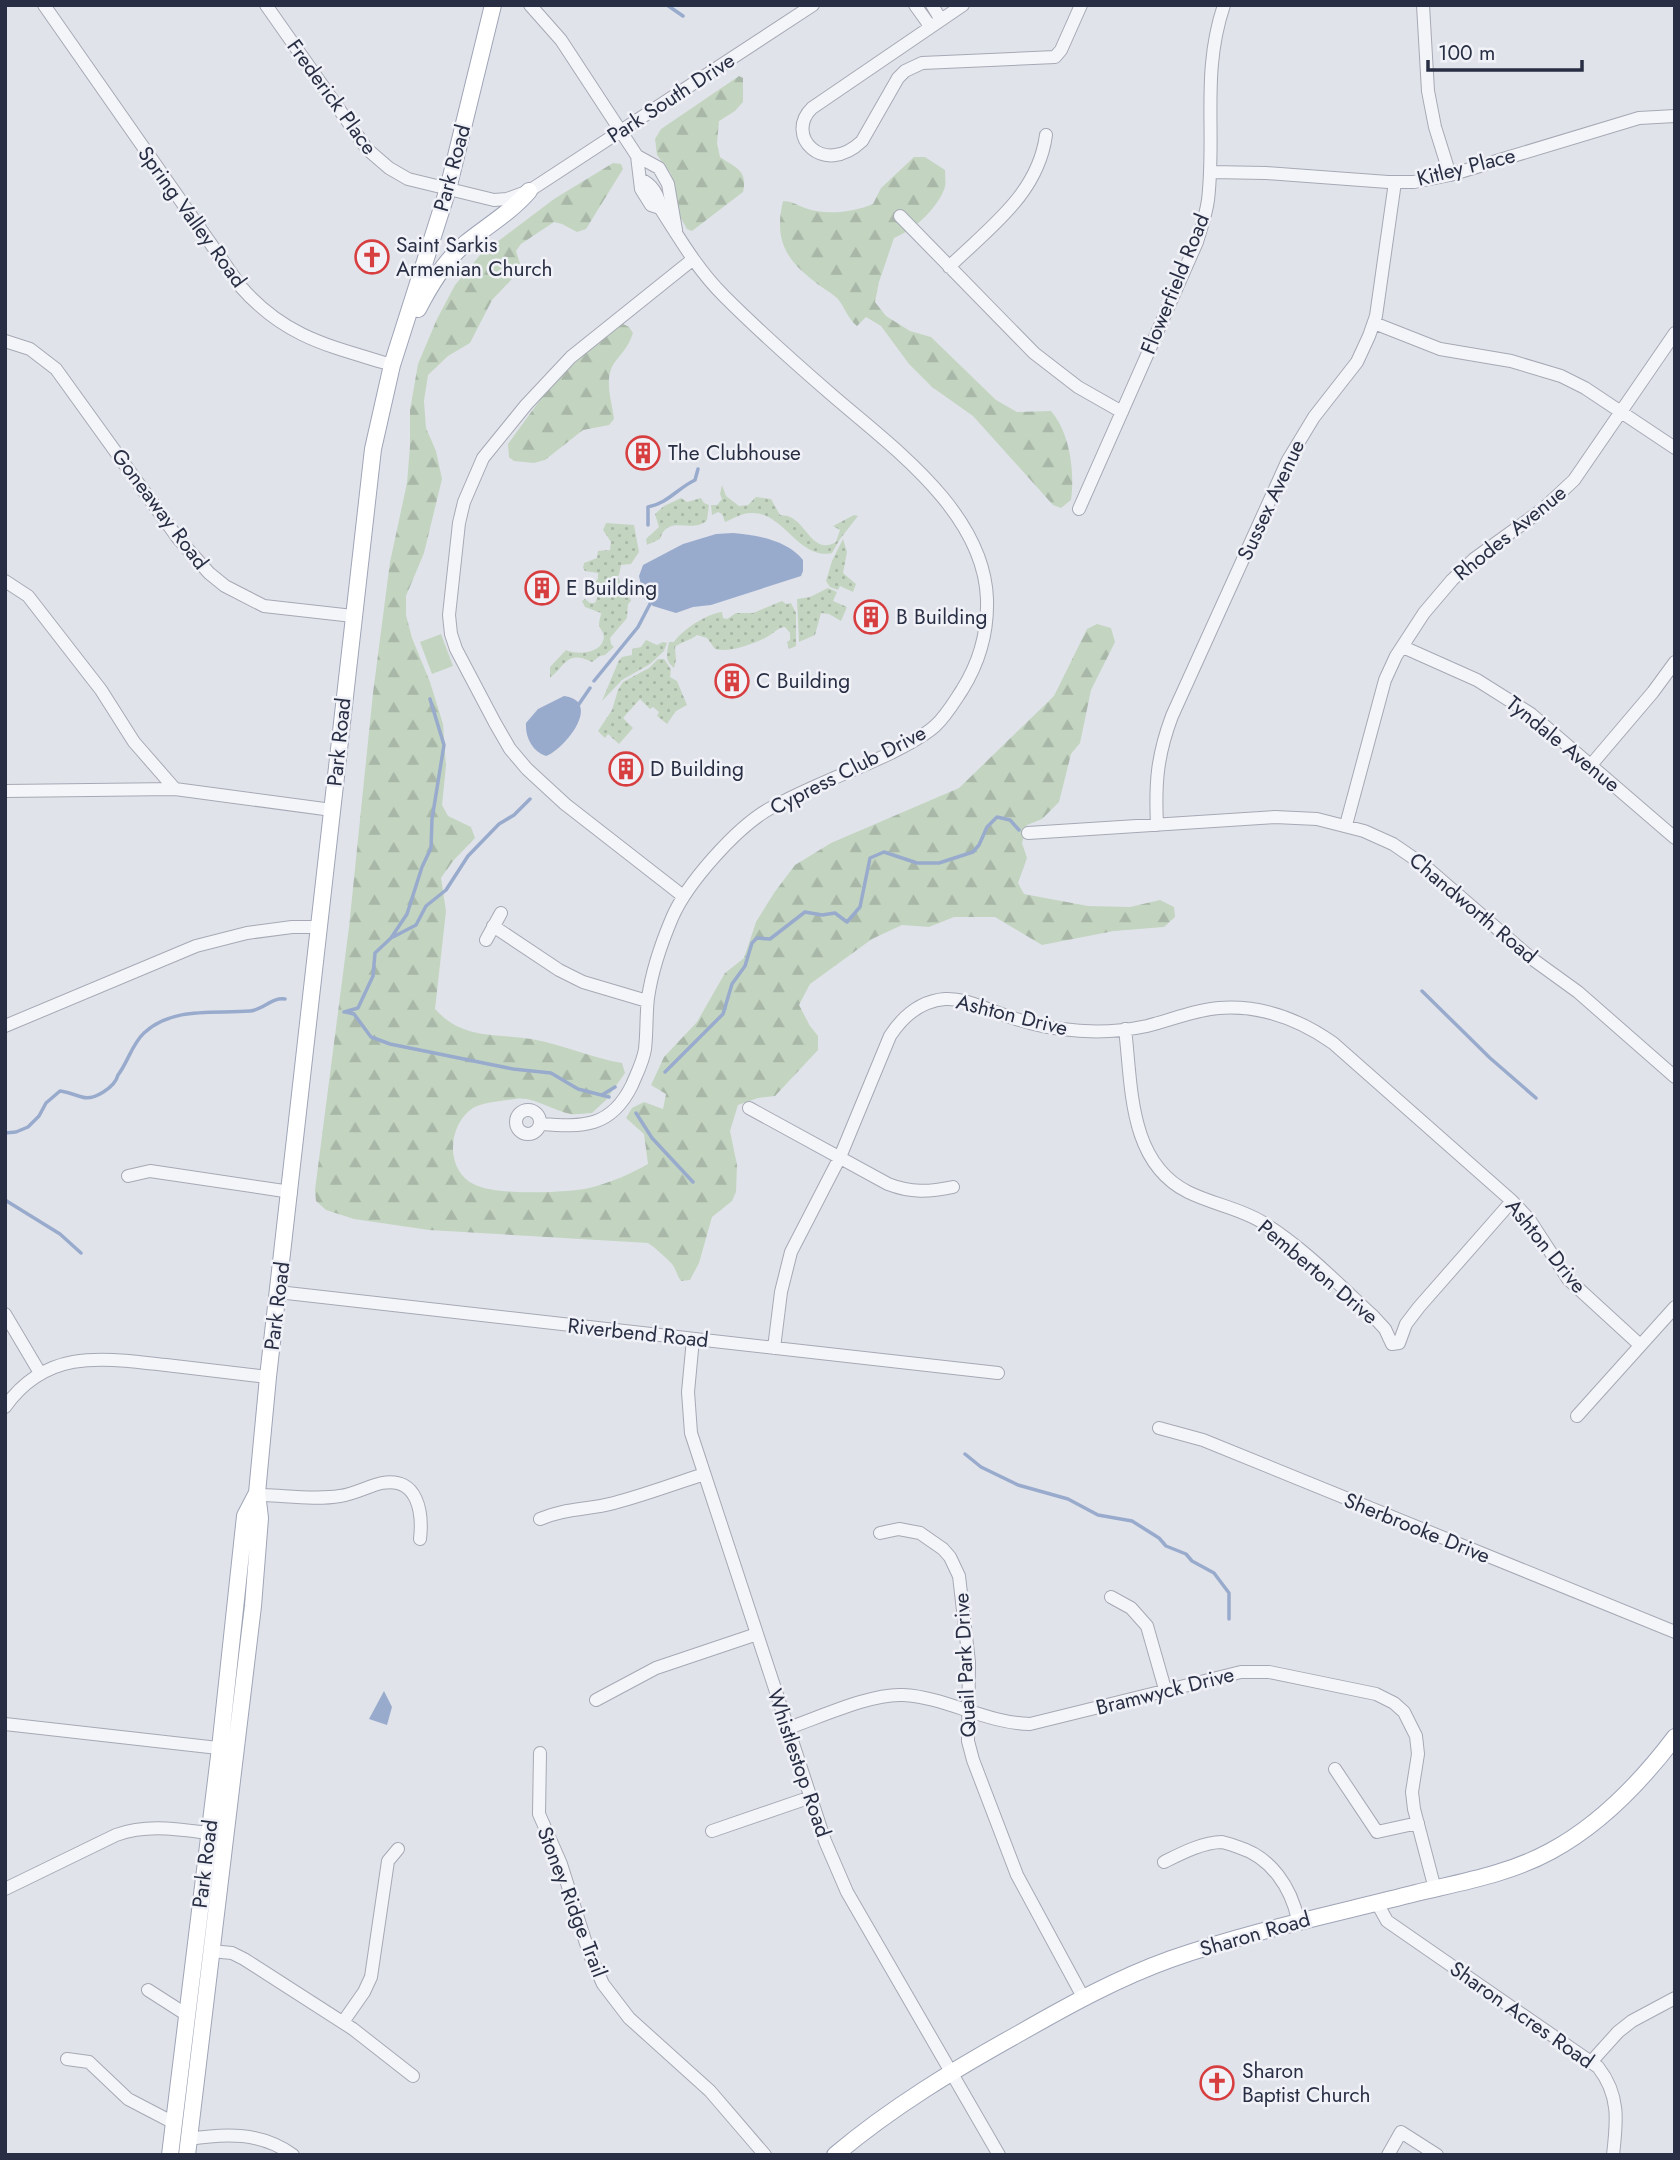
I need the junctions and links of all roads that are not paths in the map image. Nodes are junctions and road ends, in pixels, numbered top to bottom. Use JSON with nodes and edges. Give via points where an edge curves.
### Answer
{"nodes":[{"id":1,"x":44,"y":5,"type":"edge"},
{"id":2,"x":266,"y":5,"type":"edge"},
{"id":3,"x":493,"y":5,"type":"edge"},
{"id":4,"x":530,"y":5,"type":"edge"},
{"id":5,"x":813,"y":5,"type":"edge"},
{"id":6,"x":915,"y":5,"type":"edge"},
{"id":7,"x":932,"y":5,"type":"edge"},
{"id":8,"x":963,"y":5,"type":"edge"},
{"id":9,"x":1081,"y":5,"type":"edge"},
{"id":10,"x":1224,"y":5,"type":"edge"},
{"id":11,"x":1423,"y":5,"type":"edge"},
{"id":12,"x":935,"y":23,"type":"junction"},
{"id":13,"x":1675,"y":116,"type":"edge"},
{"id":14,"x":621,"y":130,"type":"junction"},
{"id":15,"x":1046,"y":135,"type":"dead end"},
{"id":16,"x":637,"y":156,"type":"junction"},
{"id":17,"x":659,"y":168,"type":"junction"},
{"id":18,"x":1210,"y":172,"type":"junction"},
{"id":19,"x":1450,"y":175,"type":"junction"},
{"id":20,"x":640,"y":179,"type":"junction"},
{"id":21,"x":1395,"y":182,"type":"junction"},
{"id":22,"x":448,"y":189,"type":"junction"},
{"id":23,"x":529,"y":191,"type":"junction"},
{"id":24,"x":900,"y":216,"type":"dead end"},
{"id":25,"x":677,"y":234,"type":"junction"},
{"id":26,"x":692,"y":261,"type":"junction"},
{"id":27,"x":949,"y":267,"type":"junction"},
{"id":28,"x":1374,"y":323,"type":"junction"},
{"id":29,"x":1675,"y":333,"type":"edge"},
{"id":30,"x":5,"y":341,"type":"edge"},
{"id":31,"x":398,"y":345,"type":"junction"},
{"id":32,"x":392,"y":365,"type":"junction"},
{"id":33,"x":1122,"y":412,"type":"junction"},
{"id":34,"x":1622,"y":412,"type":"junction"},
{"id":35,"x":1675,"y":448,"type":"edge"},
{"id":36,"x":1079,"y":509,"type":"dead end"},
{"id":37,"x":5,"y":581,"type":"edge"},
{"id":38,"x":353,"y":616,"type":"junction"},
{"id":39,"x":1403,"y":647,"type":"junction"},
{"id":40,"x":1675,"y":662,"type":"edge"},
{"id":41,"x":1591,"y":765,"type":"junction"},
{"id":42,"x":175,"y":789,"type":"junction"},
{"id":43,"x":5,"y":791,"type":"edge"},
{"id":44,"x":332,"y":810,"type":"junction"},
{"id":45,"x":1157,"y":825,"type":"junction"},
{"id":46,"x":1346,"y":825,"type":"junction"},
{"id":47,"x":1028,"y":833,"type":"dead end"},
{"id":48,"x":1675,"y":838,"type":"edge"},
{"id":49,"x":683,"y":896,"type":"junction"},
{"id":50,"x":501,"y":913,"type":"dead end"},
{"id":51,"x":494,"y":926,"type":"junction"},
{"id":52,"x":320,"y":927,"type":"junction"},
{"id":53,"x":486,"y":940,"type":"dead end"},
{"id":54,"x":647,"y":1001,"type":"junction"},
{"id":55,"x":5,"y":1026,"type":"edge"},
{"id":56,"x":1125,"y":1029,"type":"junction"},
{"id":57,"x":1675,"y":1077,"type":"edge"},
{"id":58,"x":749,"y":1108,"type":"dead end"},
{"id":59,"x":541,"y":1124,"type":"dead end"},
{"id":60,"x":841,"y":1157,"type":"junction"},
{"id":61,"x":128,"y":1176,"type":"dead end"},
{"id":62,"x":953,"y":1187,"type":"dead end"},
{"id":63,"x":290,"y":1192,"type":"junction"},
{"id":64,"x":1512,"y":1201,"type":"junction"},
{"id":65,"x":278,"y":1292,"type":"junction"},
{"id":66,"x":1675,"y":1307,"type":"edge"},
{"id":67,"x":5,"y":1314,"type":"edge"},
{"id":68,"x":693,"y":1339,"type":"junction"},
{"id":69,"x":1640,"y":1345,"type":"junction"},
{"id":70,"x":774,"y":1348,"type":"junction"},
{"id":71,"x":40,"y":1373,"type":"junction"},
{"id":72,"x":998,"y":1373,"type":"dead end"},
{"id":73,"x":268,"y":1377,"type":"junction"},
{"id":74,"x":5,"y":1407,"type":"edge"},
{"id":75,"x":1577,"y":1416,"type":"dead end"},
{"id":76,"x":1159,"y":1428,"type":"dead end"},
{"id":77,"x":704,"y":1474,"type":"junction"},
{"id":78,"x":257,"y":1493,"type":"junction"},
{"id":79,"x":540,"y":1519,"type":"dead end"},
{"id":80,"x":880,"y":1533,"type":"dead end"},
{"id":81,"x":420,"y":1539,"type":"dead end"},
{"id":82,"x":1111,"y":1597,"type":"dead end"},
{"id":83,"x":1675,"y":1632,"type":"edge"},
{"id":84,"x":757,"y":1634,"type":"junction"},
{"id":85,"x":1165,"y":1689,"type":"junction"},
{"id":86,"x":596,"y":1700,"type":"dead end"},
{"id":87,"x":969,"y":1711,"type":"junction"},
{"id":88,"x":5,"y":1724,"type":"edge"},
{"id":89,"x":788,"y":1728,"type":"junction"},
{"id":90,"x":1675,"y":1737,"type":"edge"},
{"id":91,"x":228,"y":1749,"type":"junction"},
{"id":92,"x":540,"y":1753,"type":"dead end"},
{"id":93,"x":1335,"y":1769,"type":"dead end"},
{"id":94,"x":811,"y":1797,"type":"junction"},
{"id":95,"x":1418,"y":1823,"type":"junction"},
{"id":96,"x":712,"y":1831,"type":"dead end"},
{"id":97,"x":208,"y":1833,"type":"junction"},
{"id":98,"x":398,"y":1849,"type":"dead end"},
{"id":99,"x":1164,"y":1862,"type":"dead end"},
{"id":100,"x":5,"y":1889,"type":"edge"},
{"id":101,"x":1436,"y":1889,"type":"junction"},
{"id":102,"x":1377,"y":1903,"type":"junction"},
{"id":103,"x":1298,"y":1920,"type":"junction"},
{"id":104,"x":211,"y":1951,"type":"junction"},
{"id":105,"x":148,"y":1990,"type":"dead end"},
{"id":106,"x":1083,"y":1997,"type":"junction"},
{"id":107,"x":1675,"y":1998,"type":"edge"},
{"id":108,"x":187,"y":2015,"type":"junction"},
{"id":109,"x":343,"y":2022,"type":"junction"},
{"id":110,"x":67,"y":2059,"type":"dead end"},
{"id":111,"x":1591,"y":2062,"type":"junction"},
{"id":112,"x":950,"y":2072,"type":"junction"},
{"id":113,"x":412,"y":2076,"type":"dead end"},
{"id":114,"x":174,"y":2123,"type":"junction"},
{"id":115,"x":188,"y":2147,"type":"edge"},
{"id":116,"x":170,"y":2155,"type":"edge"},
{"id":117,"x":293,"y":2155,"type":"edge"},
{"id":118,"x":765,"y":2155,"type":"edge"},
{"id":119,"x":835,"y":2155,"type":"edge"},
{"id":120,"x":999,"y":2155,"type":"edge"},
{"id":121,"x":1388,"y":2155,"type":"edge"},
{"id":122,"x":1437,"y":2155,"type":"edge"},
{"id":123,"x":1614,"y":2155,"type":"edge"}],
"edges":[{"from":1,"to":32,"type":"street","name":"Spring Valley Road","via":[[253,300],[297,333]]},
{"from":2,"to":22,"type":"street","name":"Frederick Place","via":[[372,154],[408,178]]},
{"from":3,"to":22,"type":"main road","name":"Park Road"},
{"from":4,"to":14,"type":"street","name":"Cypress Club Drive","via":[[561,40]]},
{"from":5,"to":14,"type":"street","name":"Park South Drive"},
{"from":6,"to":12,"type":"street"},
{"from":7,"to":12,"type":"street"},
{"from":8,"to":12,"type":"street"},
{"from":9,"to":12,"type":"street","via":[[1055,57],[913,66],[898,78],[855,149],[836,157],[819,154],[802,133],[806,113]]},
{"from":10,"to":18,"type":"street","name":"Flowerfield Road","via":[[1210,61]]},
{"from":11,"to":19,"type":"street","via":[[1429,98]]},
{"from":13,"to":19,"type":"street","name":"Kitley Place","via":[[1639,118]]},
{"from":14,"to":16,"type":"street","name":"Cypress Club Drive"},
{"from":14,"to":23,"type":"street","name":"Park South Drive"},
{"from":15,"to":27,"type":"street","via":[[1039,165],[1026,190]]},
{"from":16,"to":17,"type":"street","name":"Cypress Club Drive"},
{"from":16,"to":20,"type":"street","name":"Cypress Club Drive"},
{"from":17,"to":20,"type":"street"},
{"from":17,"to":25,"type":"street","name":"Cypress Club Drive","via":[[668,184]]},
{"from":18,"to":21,"type":"street","name":"Kitley Place"},
{"from":18,"to":33,"type":"street","name":"Flowerfield Road","via":[[1197,242]]},
{"from":19,"to":21,"type":"street","name":"Kitley Place"},
{"from":20,"to":25,"type":"street","name":"Cypress Club Drive","via":[[651,205],[660,208]]},
{"from":21,"to":28,"type":"street","name":"Sussex Avenue"},
{"from":22,"to":23,"type":"street","name":"Frederick Place","via":[[494,200]]},
{"from":22,"to":31,"type":"main road","name":"Park Road"},
{"from":23,"to":31,"type":"main road","via":[[447,263]]},
{"from":24,"to":27,"type":"street"},
{"from":25,"to":26,"type":"street","name":"Cypress Club Drive"},
{"from":26,"to":49,"type":"street","via":[[571,357],[483,458],[459,523],[449,615],[451,634],[476,686],[510,749],[534,778]]},
{"from":26,"to":49,"type":"street","name":"Cypress Club Drive","via":[[734,306],[942,497],[959,518],[980,561],[987,615],[970,678],[934,726],[909,744],[765,812],[733,839]]},
{"from":27,"to":33,"type":"street","via":[[1054,370]]},
{"from":28,"to":34,"type":"street","via":[[1440,349],[1536,367],[1585,388]]},
{"from":28,"to":45,"type":"street","name":"Sussex Avenue","via":[[1357,362],[1288,460],[1172,716],[1157,768]]},
{"from":29,"to":34,"type":"street","name":"Rhodes Avenue"},
{"from":30,"to":38,"type":"street","name":"Goneaway Road","via":[[30,349],[56,369],[208,573],[264,606]]},
{"from":31,"to":32,"type":"main road","name":"Park Road"},
{"from":32,"to":38,"type":"main road","name":"Park Road","via":[[373,449]]},
{"from":33,"to":36,"type":"street","name":"Flowerfield Road"},
{"from":34,"to":35,"type":"street"},
{"from":34,"to":39,"type":"street","name":"Rhodes Avenue","via":[[1564,491],[1452,580]]},
{"from":37,"to":42,"type":"street","via":[[28,596],[134,741]]},
{"from":38,"to":44,"type":"main road","name":"Park Road"},
{"from":39,"to":41,"type":"street","name":"Tyndale Avenue","via":[[1507,697]]},
{"from":39,"to":46,"type":"street","name":"Rhodes Avenue","via":[[1385,680]]},
{"from":40,"to":41,"type":"street"},
{"from":41,"to":48,"type":"street","name":"Tyndale Avenue"},
{"from":42,"to":43,"type":"street"},
{"from":42,"to":44,"type":"street"},
{"from":44,"to":52,"type":"main road","name":"Park Road"},
{"from":45,"to":46,"type":"street","name":"Chandworth Road","via":[[1275,817]]},
{"from":45,"to":47,"type":"street","name":"Chandworth Road"},
{"from":46,"to":57,"type":"street","name":"Chandworth Road","via":[[1383,839],[1425,866]]},
{"from":49,"to":54,"type":"street","name":"Cypress Club Drive","via":[[654,963]]},
{"from":50,"to":51,"type":"street"},
{"from":51,"to":53,"type":"street"},
{"from":51,"to":54,"type":"street","via":[[583,982]]},
{"from":52,"to":55,"type":"street","via":[[247,933],[208,942]]},
{"from":52,"to":63,"type":"main road","name":"Park Road"},
{"from":54,"to":59,"type":"street","name":"Cypress Club Drive","via":[[645,1051],[628,1094],[618,1106],[608,1116],[585,1125]]},
{"from":56,"to":60,"type":"street","name":"Ashton Drive","via":[[1079,1031],[1040,1026],[962,1000],[920,1006],[890,1036]]},
{"from":56,"to":64,"type":"street","name":"Ashton Drive","via":[[1236,1007],[1269,1012],[1306,1026],[1333,1043]]},
{"from":56,"to":64,"type":"street","name":"Pemberton Drive","via":[[1139,1132],[1162,1173],[1188,1192],[1246,1213],[1279,1234],[1373,1316],[1392,1344],[1399,1343],[1419,1307]]},
{"from":58,"to":60,"type":"street"},
{"from":60,"to":62,"type":"street","via":[[903,1189],[931,1192]]},
{"from":60,"to":70,"type":"street","name":"Ashton Drive","via":[[791,1252]]},
{"from":61,"to":63,"type":"street","via":[[150,1171]]},
{"from":63,"to":65,"type":"main road","name":"Park Road"},
{"from":64,"to":69,"type":"street","name":"Ashton Drive","via":[[1535,1226],[1568,1279]]},
{"from":65,"to":68,"type":"street","name":"Riverbend Road"},
{"from":65,"to":73,"type":"main road","name":"Park Road"},
{"from":66,"to":69,"type":"street"},
{"from":67,"to":71,"type":"street"},
{"from":68,"to":70,"type":"street","name":"Riverbend Road"},
{"from":68,"to":77,"type":"street","name":"Whistlestop Road","via":[[688,1413]]},
{"from":69,"to":75,"type":"street"},
{"from":70,"to":72,"type":"street","name":"Riverbend Road"},
{"from":71,"to":73,"type":"street","via":[[67,1363],[105,1358]]},
{"from":71,"to":74,"type":"street"},
{"from":73,"to":78,"type":"main road","name":"Park Road"},
{"from":76,"to":83,"type":"street","name":"Sherbrooke Drive","via":[[1203,1440]]},
{"from":77,"to":79,"type":"street","via":[[615,1503],[564,1510]]},
{"from":77,"to":84,"type":"street","name":"Whistlestop Road"},
{"from":78,"to":81,"type":"street","via":[[335,1497],[380,1483],[399,1484],[420,1506]]},
{"from":78,"to":91,"type":"main road","name":"Park Road","via":[[245,1516]]},
{"from":80,"to":87,"type":"street","name":"Quail Park Drive","via":[[899,1529],[920,1533],[950,1557],[961,1592]]},
{"from":82,"to":85,"type":"street","via":[[1131,1608],[1147,1626]]},
{"from":84,"to":86,"type":"street","via":[[656,1668]]},
{"from":84,"to":89,"type":"street","name":"Whistlestop Road"},
{"from":85,"to":87,"type":"street","name":"Bramwyck Drive","via":[[1030,1724]]},
{"from":85,"to":95,"type":"street","name":"Bramwyck Drive","via":[[1255,1671],[1386,1698],[1404,1712],[1416,1736],[1412,1792]]},
{"from":87,"to":89,"type":"street","name":"Bramwyck Drive","via":[[915,1696],[885,1696]]},
{"from":87,"to":106,"type":"street","name":"Quail Park Drive","via":[[970,1750],[1000,1836]]},
{"from":88,"to":91,"type":"street"},
{"from":89,"to":94,"type":"street","name":"Whistlestop Road"},
{"from":90,"to":101,"type":"main road","name":"Sharon Road","via":[[1609,1810],[1571,1839],[1521,1866]]},
{"from":91,"to":97,"type":"main road","name":"Park Road"},
{"from":91,"to":104,"type":"main road","name":"Park Road"},
{"from":92,"to":118,"type":"street","name":"Stoney Ridge Trail","via":[[539,1814],[603,1984],[629,2018],[710,2091]]},
{"from":93,"to":95,"type":"street","via":[[1377,1832]]},
{"from":94,"to":96,"type":"street"},
{"from":94,"to":112,"type":"street","name":"Whistlestop Road","via":[[847,1892]]},
{"from":95,"to":101,"type":"street","name":"Bramwyck Drive"},
{"from":97,"to":100,"type":"street","via":[[132,1829]]},
{"from":97,"to":108,"type":"main road","name":"Park Road"},
{"from":98,"to":109,"type":"street","via":[[388,1861],[371,1977]]},
{"from":99,"to":103,"type":"street","via":[[1222,1842],[1245,1849],[1272,1866],[1286,1887]]},
{"from":101,"to":102,"type":"main road","name":"Sharon Road"},
{"from":102,"to":103,"type":"main road","name":"Sharon Road"},
{"from":102,"to":111,"type":"street","name":"Sharon Acres Road","via":[[1387,1921]]},
{"from":103,"to":106,"type":"main road","name":"Sharon Road","via":[[1172,1959]]},
{"from":104,"to":109,"type":"street","via":[[244,1959]]},
{"from":104,"to":115,"type":"main road","name":"Park Road"},
{"from":105,"to":108,"type":"street"},
{"from":106,"to":112,"type":"main road","name":"Sharon Road"},
{"from":107,"to":111,"type":"street","via":[[1632,2021]]},
{"from":108,"to":114,"type":"main road","name":"Park Road"},
{"from":109,"to":113,"type":"street"},
{"from":110,"to":114,"type":"street","via":[[89,2062],[128,2099]]},
{"from":111,"to":123,"type":"street","name":"Sharon Acres Road","via":[[1605,2076],[1617,2107]]},
{"from":112,"to":119,"type":"main road","name":"Sharon Road"},
{"from":112,"to":120,"type":"street","name":"Whistlestop Road"},
{"from":114,"to":116,"type":"main road","name":"Park Road"},
{"from":115,"to":117,"type":"street","via":[[227,2134],[251,2136]]},
{"from":121,"to":122,"type":"street","via":[[1401,2132]]}]}
